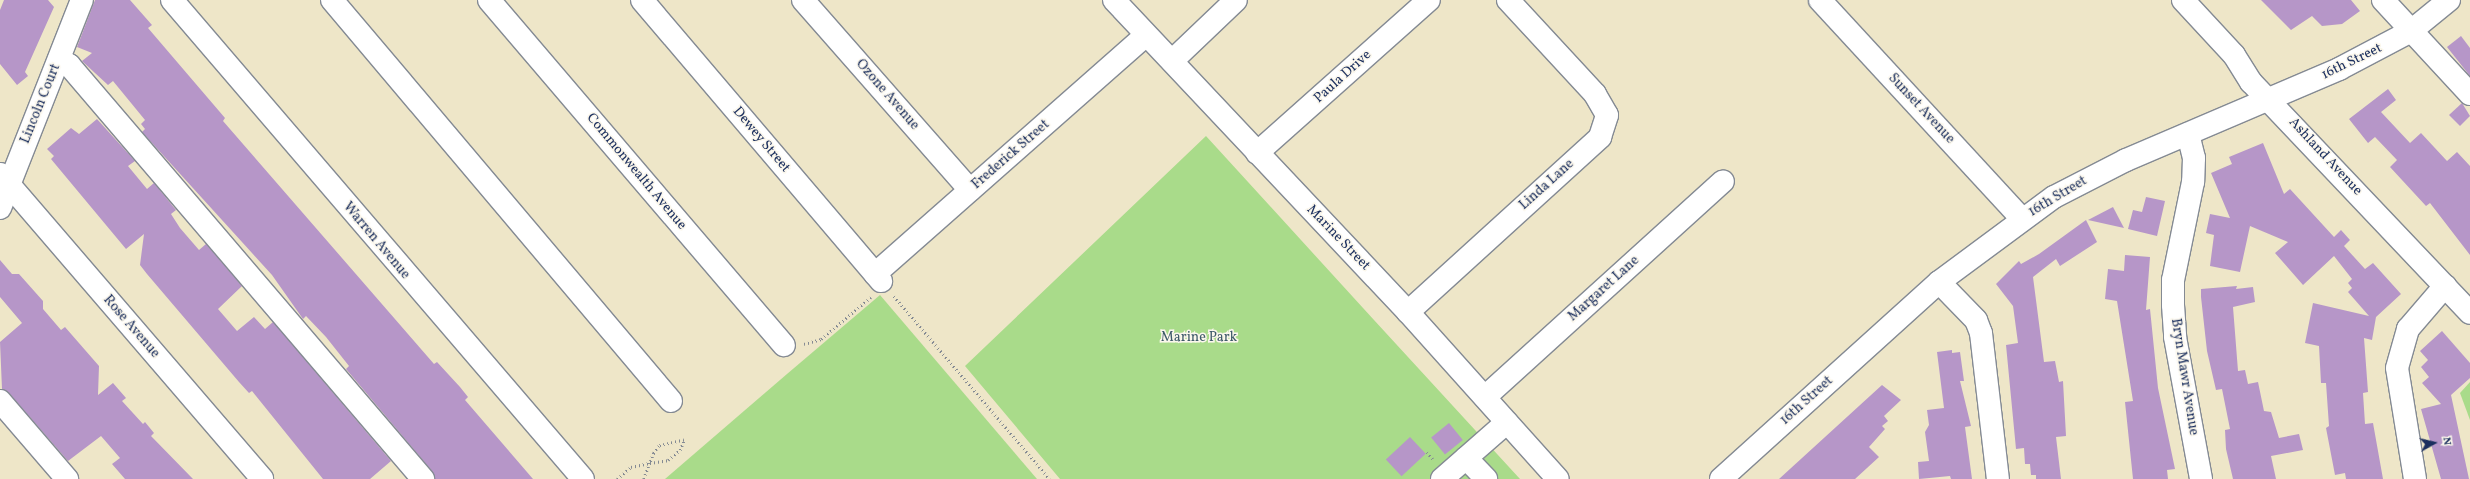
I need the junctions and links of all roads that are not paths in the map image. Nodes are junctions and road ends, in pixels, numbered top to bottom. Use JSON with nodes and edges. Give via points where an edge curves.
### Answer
{"nodes":[{"id":1,"x":82,"y":0,"type":"edge"},
{"id":2,"x":172,"y":0,"type":"edge"},
{"id":3,"x":332,"y":0,"type":"edge"},
{"id":4,"x":489,"y":0,"type":"edge"},
{"id":5,"x":642,"y":0,"type":"edge"},
{"id":6,"x":803,"y":0,"type":"edge"},
{"id":7,"x":1114,"y":0,"type":"edge"},
{"id":8,"x":1236,"y":0,"type":"edge"},
{"id":9,"x":1429,"y":0,"type":"edge"},
{"id":10,"x":1508,"y":0,"type":"edge"},
{"id":11,"x":1820,"y":0,"type":"edge"},
{"id":12,"x":2183,"y":0,"type":"edge"},
{"id":13,"x":2383,"y":0,"type":"edge"},
{"id":14,"x":2449,"y":0,"type":"edge"},
{"id":15,"x":2411,"y":31,"type":"junction"},
{"id":16,"x":1146,"y":35,"type":"junction"},
{"id":17,"x":59,"y":59,"type":"junction"},
{"id":18,"x":1172,"y":61,"type":"junction"},
{"id":19,"x":2470,"y":94,"type":"edge"},
{"id":20,"x":2269,"y":98,"type":"junction"},
{"id":21,"x":2188,"y":134,"type":"junction"},
{"id":22,"x":1257,"y":153,"type":"junction"},
{"id":23,"x":4,"y":180,"type":"edge"},
{"id":24,"x":1723,"y":181,"type":"dead end"},
{"id":25,"x":970,"y":190,"type":"junction"},
{"id":26,"x":0,"y":208,"type":"edge"},
{"id":27,"x":2022,"y":219,"type":"junction"},
{"id":28,"x":878,"y":277,"type":"joint"},
{"id":29,"x":1939,"y":282,"type":"junction"},
{"id":30,"x":2445,"y":286,"type":"junction"},
{"id":31,"x":1408,"y":312,"type":"junction"},
{"id":32,"x":2470,"y":313,"type":"edge"},
{"id":33,"x":794,"y":344,"type":"road end"},
{"id":34,"x":1486,"y":397,"type":"junction"},
{"id":35,"x":0,"y":401,"type":"edge"},
{"id":36,"x":671,"y":401,"type":"dead end"},
{"id":37,"x":1507,"y":422,"type":"junction"},
{"id":38,"x":1466,"y":458,"type":"junction"},
{"id":39,"x":68,"y":479,"type":"edge"},
{"id":40,"x":262,"y":479,"type":"edge"},
{"id":41,"x":423,"y":479,"type":"edge"},
{"id":42,"x":583,"y":479,"type":"edge"},
{"id":43,"x":1442,"y":479,"type":"edge"},
{"id":44,"x":1486,"y":479,"type":"edge"},
{"id":45,"x":1558,"y":479,"type":"edge"},
{"id":46,"x":1721,"y":479,"type":"edge"},
{"id":47,"x":1998,"y":479,"type":"edge"},
{"id":48,"x":2201,"y":479,"type":"edge"},
{"id":49,"x":2415,"y":479,"type":"edge"}],
"edges":[{"from":1,"to":17,"type":"street","name":"Lincoln Court"},
{"from":2,"to":42,"type":"street","name":"Warren Avenue"},
{"from":3,"to":36,"type":"street"},
{"from":4,"to":33,"type":"street","name":"Commonwealth Avenue"},
{"from":5,"to":28,"type":"street","name":"Dewey Street"},
{"from":6,"to":25,"type":"street","name":"Ozone Avenue"},
{"from":7,"to":16,"type":"street","name":"Marine Street"},
{"from":8,"to":18,"type":"street"},
{"from":9,"to":22,"type":"street","name":"Paula Drive"},
{"from":10,"to":31,"type":"street","name":"Linda Lane","via":[[1595,94],[1607,115],[1600,137]]},
{"from":11,"to":27,"type":"street","name":"Sunset Avenue"},
{"from":12,"to":20,"type":"street","name":"Ashland Avenue","via":[[2234,55],[2252,82]]},
{"from":13,"to":15,"type":"street"},
{"from":14,"to":15,"type":"street","name":"16th Street"},
{"from":15,"to":19,"type":"street"},
{"from":15,"to":20,"type":"street","name":"16th Street","via":[[2339,70]]},
{"from":16,"to":18,"type":"street","name":"Marine Street"},
{"from":16,"to":25,"type":"street","name":"Frederick Street"},
{"from":17,"to":23,"type":"street","name":"Lincoln Court"},
{"from":17,"to":41,"type":"street","via":[[69,65]]},
{"from":18,"to":22,"type":"street","name":"Marine Street"},
{"from":20,"to":21,"type":"street","name":"16th Street"},
{"from":20,"to":30,"type":"street","name":"Ashland Avenue"},
{"from":21,"to":27,"type":"street","name":"16th Street","via":[[2083,182]]},
{"from":21,"to":48,"type":"street","name":"Bryn Mawr Avenue","via":[[2194,158],[2193,182],[2173,280],[2173,305],[2175,337]]},
{"from":22,"to":31,"type":"street","name":"Marine Street"},
{"from":23,"to":26,"type":"street","name":"Lincoln Court"},
{"from":23,"to":40,"type":"street","name":"Rose Avenue"},
{"from":24,"to":34,"type":"street","name":"Margaret Lane"},
{"from":25,"to":28,"type":"street","name":"Frederick Street"},
{"from":27,"to":29,"type":"street","name":"16th Street"},
{"from":29,"to":46,"type":"street","name":"16th Street"},
{"from":29,"to":47,"type":"street","via":[[1976,320],[1981,333]]},
{"from":30,"to":32,"type":"street","name":"Ashland Avenue"},
{"from":30,"to":49,"type":"street","via":[[2408,329],[2396,368]]},
{"from":31,"to":34,"type":"street","name":"Marine Street"},
{"from":34,"to":37,"type":"street","name":"Marine Street"},
{"from":35,"to":39,"type":"street"},
{"from":37,"to":38,"type":"street"},
{"from":37,"to":45,"type":"street","name":"Marine Street"},
{"from":38,"to":43,"type":"street"},
{"from":38,"to":44,"type":"street"}]}
